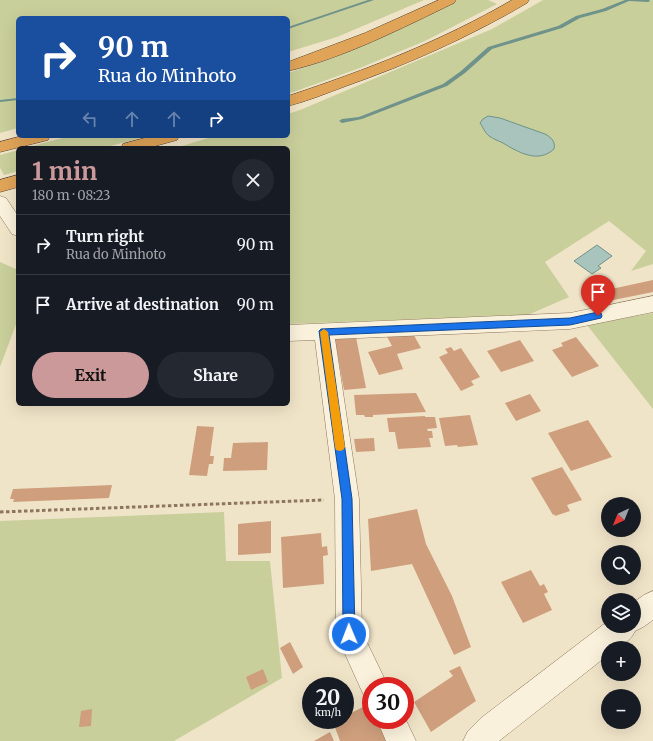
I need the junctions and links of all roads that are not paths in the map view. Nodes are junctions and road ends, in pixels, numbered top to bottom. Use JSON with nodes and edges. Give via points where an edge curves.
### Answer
{"nodes":[{"id":1,"x":449,"y":0,"type":"edge"},
{"id":2,"x":522,"y":0,"type":"edge"},
{"id":3,"x":290,"y":66,"type":"edge"},
{"id":4,"x":290,"y":100,"type":"edge"},
{"id":5,"x":34,"y":138,"type":"edge"},
{"id":6,"x":164,"y":138,"type":"edge"},
{"id":7,"x":0,"y":146,"type":"edge"},
{"id":8,"x":137,"y":146,"type":"edge"},
{"id":9,"x":0,"y":202,"type":"edge"},
{"id":10,"x":16,"y":227,"type":"edge"},
{"id":11,"x":653,"y":304,"type":"edge"},
{"id":12,"x":324,"y":331,"type":"junction"},
{"id":13,"x":290,"y":333,"type":"edge"},
{"id":14,"x":653,"y":604,"type":"edge"},
{"id":15,"x":641,"y":613,"type":"edge"},
{"id":16,"x":615,"y":633,"type":"edge"},
{"id":17,"x":370,"y":677,"type":"edge"},
{"id":18,"x":395,"y":729,"type":"edge"},
{"id":19,"x":401,"y":741,"type":"edge"},
{"id":20,"x":478,"y":741,"type":"edge"}],
"edges":[{"from":1,"to":3,"type":"highway","via":[[367,39]]},
{"from":2,"to":4,"type":"highway","via":[[452,38]]},
{"from":5,"to":7,"type":"highway"},
{"from":6,"to":8,"type":"highway"},
{"from":9,"to":10,"type":"street"},
{"from":11,"to":12,"type":"street","via":[[570,321]]},
{"from":12,"to":13,"type":"street"},
{"from":12,"to":17,"type":"street","via":[[347,499],[349,634]]},
{"from":14,"to":15,"type":"street"},
{"from":16,"to":20,"type":"street"},
{"from":18,"to":19,"type":"street"}]}
